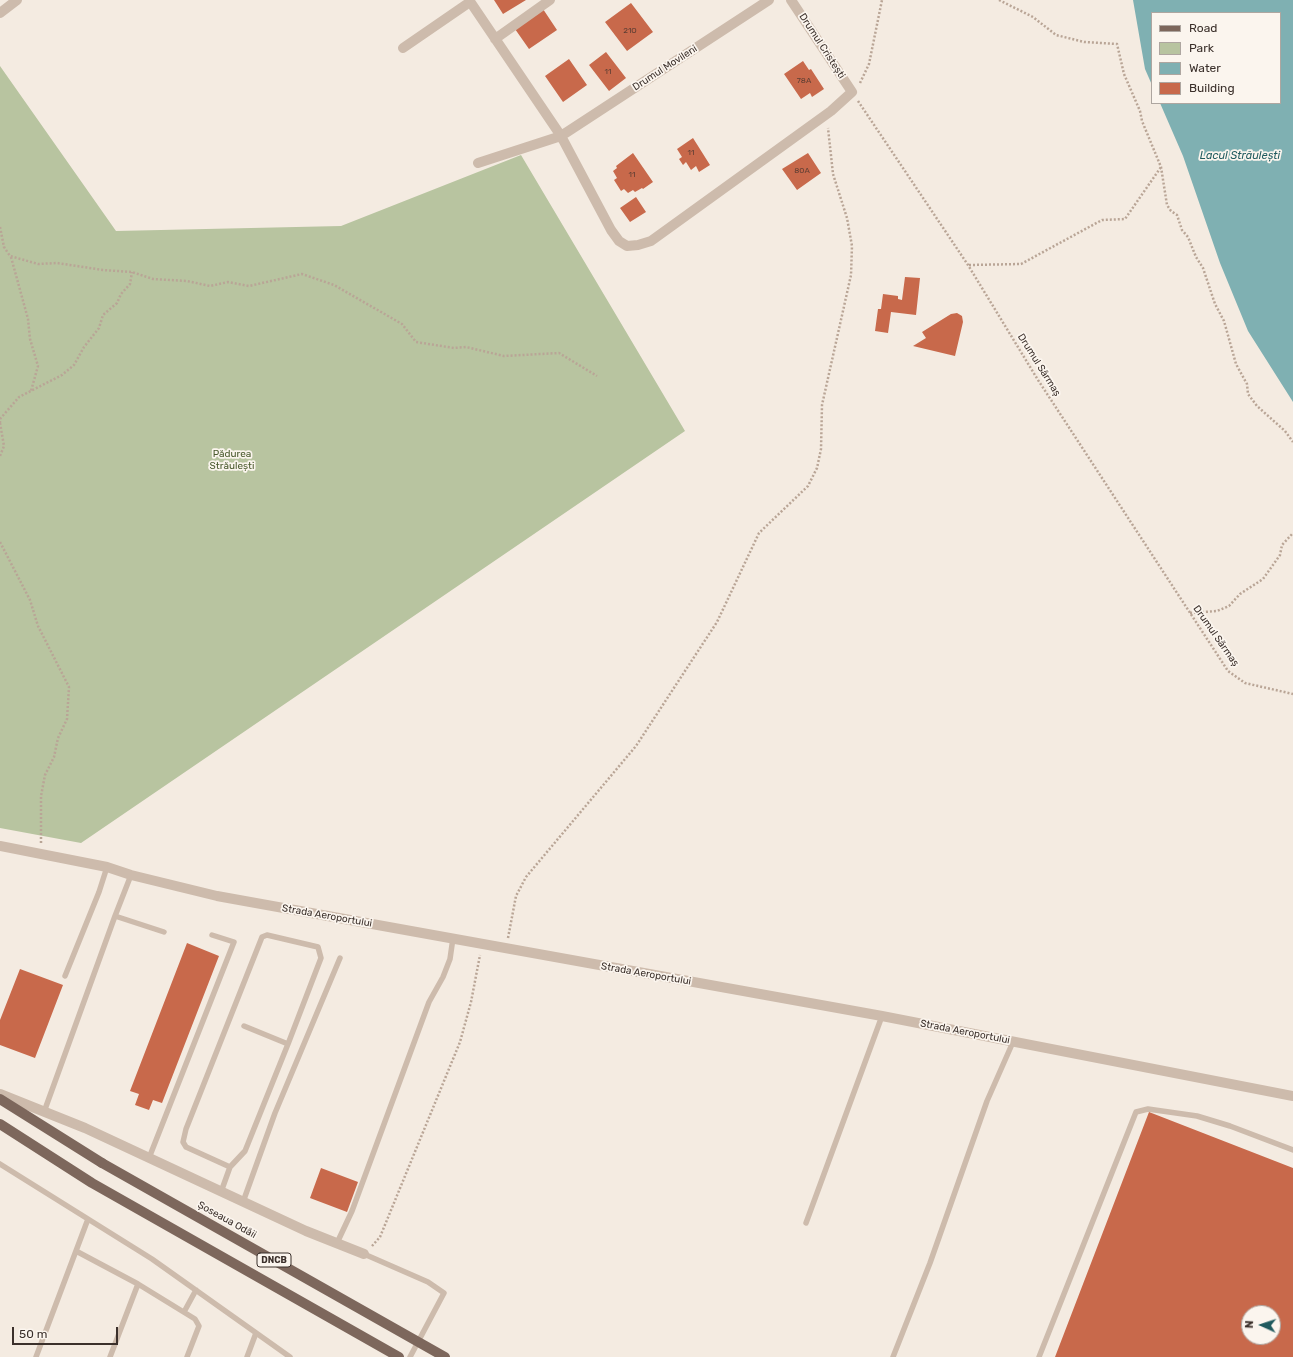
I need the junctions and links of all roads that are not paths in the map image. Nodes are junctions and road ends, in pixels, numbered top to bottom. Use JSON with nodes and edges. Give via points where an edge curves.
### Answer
{"nodes":[{"id":1,"x":17,"y":0,"type":"edge"},
{"id":2,"x":550,"y":0,"type":"edge"},
{"id":3,"x":769,"y":0,"type":"edge"},
{"id":4,"x":791,"y":0,"type":"edge"},
{"id":5,"x":469,"y":1,"type":"edge"},
{"id":6,"x":0,"y":13,"type":"edge"},
{"id":7,"x":495,"y":39,"type":"junction"},
{"id":8,"x":403,"y":48,"type":"dead end"},
{"id":9,"x":561,"y":136,"type":"junction"},
{"id":10,"x":478,"y":163,"type":"dead end"},
{"id":11,"x":0,"y":846,"type":"edge"},
{"id":12,"x":107,"y":867,"type":"junction"},
{"id":13,"x":131,"y":875,"type":"junction"},
{"id":14,"x":115,"y":916,"type":"junction"},
{"id":15,"x":164,"y":932,"type":"dead end"},
{"id":16,"x":212,"y":935,"type":"dead end"},
{"id":17,"x":453,"y":938,"type":"junction"},
{"id":18,"x":340,"y":958,"type":"dead end"},
{"id":19,"x":65,"y":976,"type":"dead end"},
{"id":20,"x":882,"y":1016,"type":"junction"},
{"id":21,"x":244,"y":1026,"type":"dead end"},
{"id":22,"x":1013,"y":1042,"type":"junction"},
{"id":23,"x":288,"y":1044,"type":"junction"},
{"id":24,"x":0,"y":1094,"type":"edge"},
{"id":25,"x":1293,"y":1096,"type":"edge"},
{"id":26,"x":0,"y":1099,"type":"edge"},
{"id":27,"x":44,"y":1112,"type":"junction"},
{"id":28,"x":0,"y":1124,"type":"edge"},
{"id":29,"x":1293,"y":1150,"type":"edge"},
{"id":30,"x":149,"y":1158,"type":"junction"},
{"id":31,"x":0,"y":1164,"type":"edge"},
{"id":32,"x":230,"y":1167,"type":"junction"},
{"id":33,"x":221,"y":1192,"type":"junction"},
{"id":34,"x":243,"y":1202,"type":"junction"},
{"id":35,"x":88,"y":1219,"type":"junction"},
{"id":36,"x":806,"y":1223,"type":"dead end"},
{"id":37,"x":336,"y":1243,"type":"junction"},
{"id":38,"x":76,"y":1251,"type":"junction"},
{"id":39,"x":364,"y":1254,"type":"joint"},
{"id":40,"x":138,"y":1284,"type":"junction"},
{"id":41,"x":196,"y":1290,"type":"junction"},
{"id":42,"x":184,"y":1312,"type":"junction"},
{"id":43,"x":256,"y":1333,"type":"junction"},
{"id":44,"x":36,"y":1357,"type":"edge"},
{"id":45,"x":110,"y":1357,"type":"edge"},
{"id":46,"x":187,"y":1357,"type":"edge"},
{"id":47,"x":247,"y":1357,"type":"edge"},
{"id":48,"x":290,"y":1357,"type":"edge"},
{"id":49,"x":399,"y":1357,"type":"edge"},
{"id":50,"x":410,"y":1357,"type":"edge"},
{"id":51,"x":445,"y":1357,"type":"edge"},
{"id":52,"x":893,"y":1357,"type":"edge"},
{"id":53,"x":1039,"y":1357,"type":"edge"}],
"edges":[{"from":1,"to":6,"type":"street"},
{"from":2,"to":7,"type":"street"},
{"from":3,"to":9,"type":"street","name":"Drumul Movileni"},
{"from":4,"to":9,"type":"street","name":"Drumul Cristești","via":[[852,92],[831,111],[651,241],[627,246],[619,241]]},
{"from":5,"to":7,"type":"street"},
{"from":5,"to":8,"type":"street"},
{"from":7,"to":9,"type":"street"},
{"from":9,"to":10,"type":"street","name":"Drumul Movileni"},
{"from":11,"to":12,"type":"street","name":"Strada Aeroportului"},
{"from":12,"to":13,"type":"street","name":"Strada Aeroportului"},
{"from":12,"to":19,"type":"lane"},
{"from":13,"to":14,"type":"lane"},
{"from":13,"to":17,"type":"street","name":"Strada Aeroportului","via":[[217,896]]},
{"from":14,"to":15,"type":"lane"},
{"from":14,"to":27,"type":"lane"},
{"from":16,"to":30,"type":"lane","via":[[234,942]]},
{"from":17,"to":20,"type":"street","name":"Strada Aeroportului"},
{"from":17,"to":37,"type":"lane","via":[[450,959],[428,1002],[352,1211]]},
{"from":18,"to":34,"type":"lane","via":[[275,1113]]},
{"from":20,"to":22,"type":"street","name":"Strada Aeroportului"},
{"from":20,"to":36,"type":"lane"},
{"from":21,"to":23,"type":"lane"},
{"from":22,"to":25,"type":"street","name":"Strada Aeroportului"},
{"from":22,"to":52,"type":"lane","via":[[987,1102],[930,1263]]},
{"from":23,"to":32,"type":"lane","via":[[245,1151]]},
{"from":23,"to":32,"type":"lane","via":[[321,958],[318,947],[262,936],[183,1142],[186,1148]]},
{"from":24,"to":27,"type":"street","name":"Șoseaua Odăii"},
{"from":26,"to":51,"type":"main road","name":"Șoseaua Odăii","number":"DNCB","bridge":true,"via":[[102,1163]]},
{"from":27,"to":30,"type":"street","name":"Șoseaua Odăii"},
{"from":28,"to":49,"type":"main road","number":"DNCB","via":[[92,1183]]},
{"from":29,"to":53,"type":"lane","via":[[1197,1116],[1148,1109],[1136,1112]]},
{"from":30,"to":33,"type":"street","name":"Șoseaua Odăii"},
{"from":31,"to":35,"type":"lane"},
{"from":32,"to":33,"type":"lane"},
{"from":33,"to":34,"type":"street","name":"Șoseaua Odăii"},
{"from":34,"to":37,"type":"street","name":"Șoseaua Odăii"},
{"from":35,"to":38,"type":"lane"},
{"from":35,"to":41,"type":"lane"},
{"from":37,"to":39,"type":"street","name":"Șoseaua Odăii"},
{"from":38,"to":40,"type":"lane"},
{"from":38,"to":44,"type":"lane"},
{"from":39,"to":50,"type":"lane","via":[[428,1282],[444,1293]]},
{"from":40,"to":42,"type":"lane"},
{"from":40,"to":45,"type":"lane"},
{"from":41,"to":42,"type":"lane"},
{"from":41,"to":43,"type":"lane"},
{"from":42,"to":46,"type":"lane","via":[[195,1318],[199,1326]]},
{"from":43,"to":47,"type":"lane"},
{"from":43,"to":48,"type":"lane"}]}
